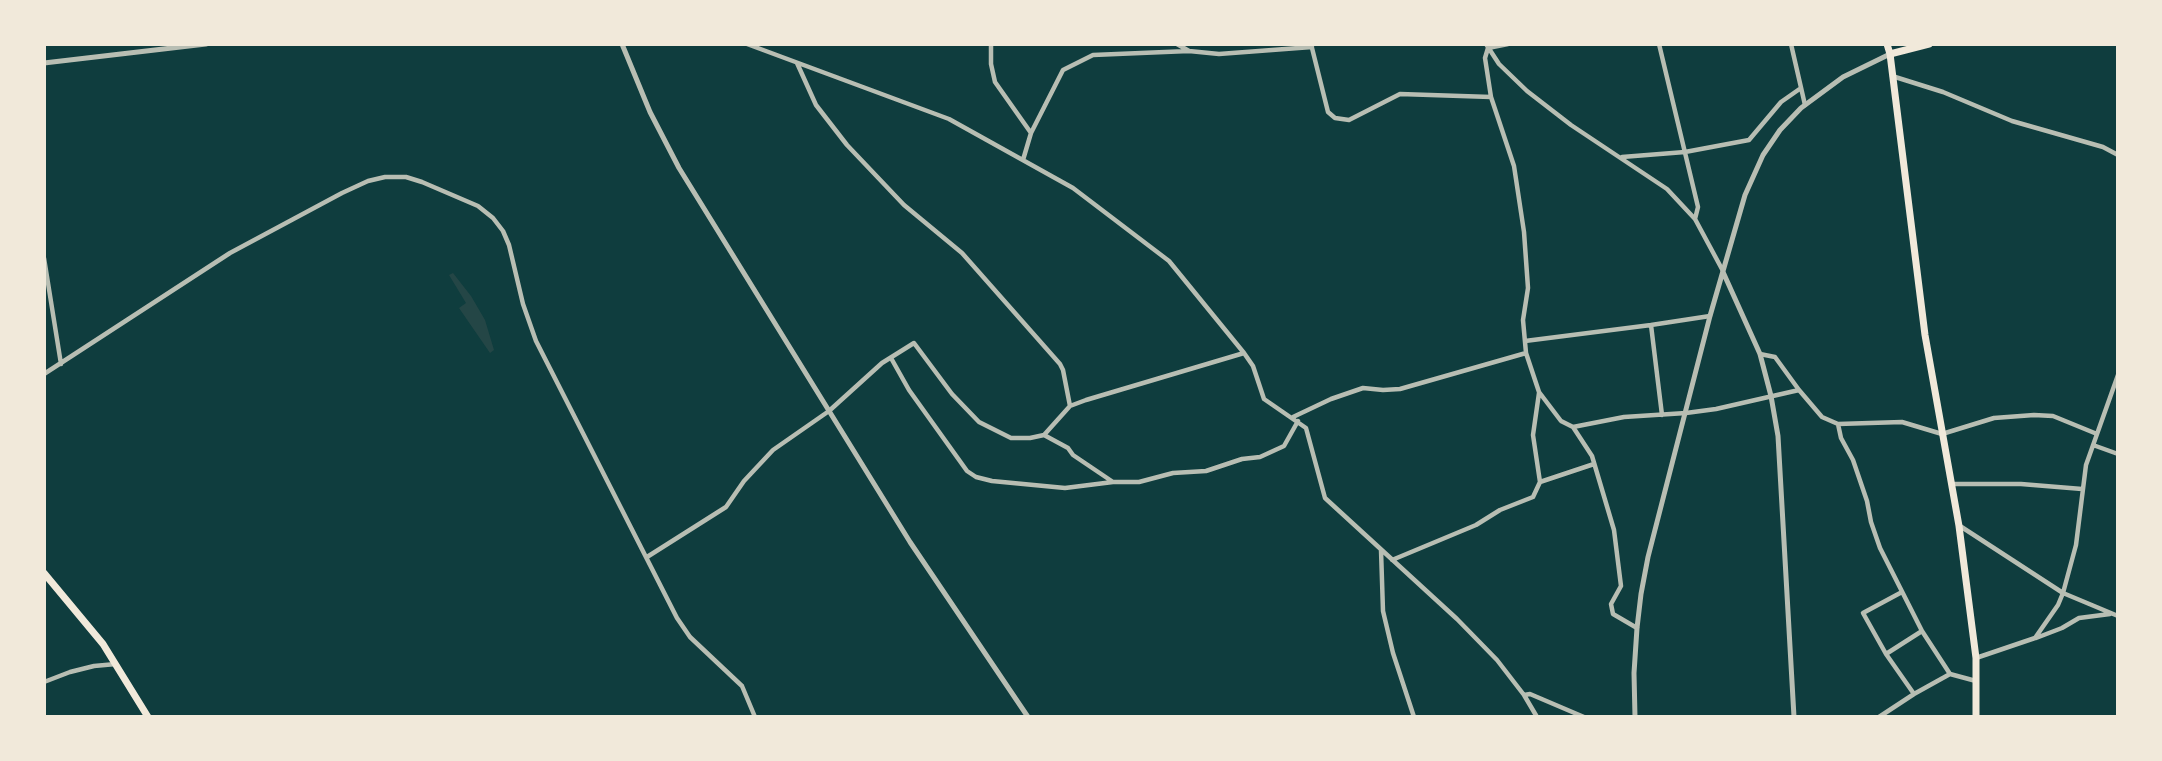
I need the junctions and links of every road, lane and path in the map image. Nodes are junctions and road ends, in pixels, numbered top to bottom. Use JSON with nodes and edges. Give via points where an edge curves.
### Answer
{"nodes":[{"id":1,"x":206,"y":44,"type":"edge"},
{"id":2,"x":622,"y":44,"type":"edge"},
{"id":3,"x":747,"y":44,"type":"edge"},
{"id":4,"x":990,"y":44,"type":"edge"},
{"id":5,"x":1177,"y":44,"type":"edge"},
{"id":6,"x":1508,"y":44,"type":"edge"},
{"id":7,"x":1659,"y":44,"type":"edge"},
{"id":8,"x":1791,"y":44,"type":"edge"},
{"id":9,"x":1887,"y":44,"type":"edge"},
{"id":10,"x":1917,"y":44,"type":"edge"},
{"id":11,"x":1929,"y":44,"type":"edge"},
{"id":12,"x":1311,"y":45,"type":"edge"},
{"id":13,"x":1487,"y":46,"type":"edge"},
{"id":14,"x":1189,"y":51,"type":"junction"},
{"id":15,"x":1890,"y":54,"type":"junction"},
{"id":16,"x":796,"y":62,"type":"junction"},
{"id":17,"x":44,"y":63,"type":"edge"},
{"id":18,"x":1892,"y":76,"type":"junction"},
{"id":19,"x":1801,"y":88,"type":"junction"},
{"id":20,"x":1491,"y":97,"type":"junction"},
{"id":21,"x":1805,"y":105,"type":"junction"},
{"id":22,"x":1031,"y":133,"type":"junction"},
{"id":23,"x":1685,"y":152,"type":"junction"},
{"id":24,"x":2118,"y":155,"type":"edge"},
{"id":25,"x":1622,"y":158,"type":"junction"},
{"id":26,"x":1023,"y":160,"type":"junction"},
{"id":27,"x":1695,"y":219,"type":"junction"},
{"id":28,"x":44,"y":258,"type":"edge"},
{"id":29,"x":1723,"y":272,"type":"junction"},
{"id":30,"x":1710,"y":316,"type":"junction"},
{"id":31,"x":1651,"y":325,"type":"junction"},
{"id":32,"x":1525,"y":341,"type":"junction"},
{"id":33,"x":1244,"y":353,"type":"junction"},
{"id":34,"x":1525,"y":353,"type":"junction"},
{"id":35,"x":1760,"y":354,"type":"junction"},
{"id":36,"x":891,"y":358,"type":"junction"},
{"id":37,"x":61,"y":364,"type":"junction"},
{"id":38,"x":44,"y":374,"type":"edge"},
{"id":39,"x":2118,"y":375,"type":"edge"},
{"id":40,"x":1799,"y":390,"type":"junction"},
{"id":41,"x":1539,"y":392,"type":"junction"},
{"id":42,"x":1771,"y":396,"type":"junction"},
{"id":43,"x":1070,"y":406,"type":"junction"},
{"id":44,"x":828,"y":411,"type":"junction"},
{"id":45,"x":1686,"y":413,"type":"junction"},
{"id":46,"x":1662,"y":415,"type":"junction"},
{"id":47,"x":1292,"y":418,"type":"junction"},
{"id":48,"x":1298,"y":421,"type":"junction"},
{"id":49,"x":1838,"y":424,"type":"junction"},
{"id":50,"x":1573,"y":427,"type":"junction"},
{"id":51,"x":1942,"y":434,"type":"junction"},
{"id":52,"x":2097,"y":434,"type":"junction"},
{"id":53,"x":1044,"y":435,"type":"junction"},
{"id":54,"x":2093,"y":445,"type":"junction"},
{"id":55,"x":2118,"y":454,"type":"edge"},
{"id":56,"x":1594,"y":464,"type":"junction"},
{"id":57,"x":1113,"y":482,"type":"junction"},
{"id":58,"x":1540,"y":482,"type":"junction"},
{"id":59,"x":1951,"y":484,"type":"junction"},
{"id":60,"x":2082,"y":489,"type":"junction"},
{"id":61,"x":1959,"y":526,"type":"junction"},
{"id":62,"x":1381,"y":550,"type":"junction"},
{"id":63,"x":647,"y":557,"type":"junction"},
{"id":64,"x":1392,"y":560,"type":"junction"},
{"id":65,"x":44,"y":573,"type":"edge"},
{"id":66,"x":1902,"y":592,"type":"junction"},
{"id":67,"x":2063,"y":593,"type":"junction"},
{"id":68,"x":2111,"y":614,"type":"junction"},
{"id":69,"x":2118,"y":616,"type":"edge"},
{"id":70,"x":1637,"y":628,"type":"junction"},
{"id":71,"x":1922,"y":631,"type":"junction"},
{"id":72,"x":2035,"y":638,"type":"junction"},
{"id":73,"x":1886,"y":654,"type":"junction"},
{"id":74,"x":1976,"y":659,"type":"junction"},
{"id":75,"x":117,"y":664,"type":"junction"},
{"id":76,"x":1950,"y":674,"type":"junction"},
{"id":77,"x":1976,"y":681,"type":"junction"},
{"id":78,"x":44,"y":682,"type":"edge"},
{"id":79,"x":1914,"y":694,"type":"junction"},
{"id":80,"x":1524,"y":695,"type":"junction"},
{"id":81,"x":148,"y":717,"type":"edge"},
{"id":82,"x":755,"y":717,"type":"edge"},
{"id":83,"x":1028,"y":717,"type":"edge"},
{"id":84,"x":1414,"y":717,"type":"edge"},
{"id":85,"x":1537,"y":717,"type":"edge"},
{"id":86,"x":1584,"y":717,"type":"edge"},
{"id":87,"x":1635,"y":717,"type":"edge"},
{"id":88,"x":1794,"y":717,"type":"edge"},
{"id":89,"x":1880,"y":717,"type":"edge"},
{"id":90,"x":1976,"y":717,"type":"edge"}],
"edges":[{"from":1,"to":17,"type":"street"},
{"from":2,"to":44,"type":"street","via":[[679,168]]},
{"from":3,"to":16,"type":"street"},
{"from":4,"to":22,"type":"street","via":[[995,82]]},
{"from":5,"to":14,"type":"street"},
{"from":6,"to":13,"type":"street"},
{"from":7,"to":23,"type":"street"},
{"from":8,"to":19,"type":"street"},
{"from":9,"to":15,"type":"main road"},
{"from":10,"to":15,"type":"main road"},
{"from":11,"to":15,"type":"main road"},
{"from":12,"to":14,"type":"street","via":[[1219,54]]},
{"from":12,"to":20,"type":"street","via":[[1328,111],[1335,118],[1349,120],[1400,94]]},
{"from":13,"to":20,"type":"street"},
{"from":13,"to":25,"type":"street","via":[[1527,91]]},
{"from":14,"to":22,"type":"street","via":[[1093,55],[1063,70]]},
{"from":15,"to":18,"type":"main road"},
{"from":15,"to":21,"type":"street","via":[[1843,77]]},
{"from":16,"to":26,"type":"street","via":[[949,119]]},
{"from":16,"to":43,"type":"street","via":[[816,105],[847,145],[904,205],[962,253],[1059,364]]},
{"from":18,"to":24,"type":"street"},
{"from":18,"to":51,"type":"main road","via":[[1924,335]]},
{"from":19,"to":21,"type":"street"},
{"from":19,"to":23,"type":"street","via":[[1781,102],[1749,140]]},
{"from":20,"to":32,"type":"street","via":[[1514,166],[1524,232]]},
{"from":21,"to":29,"type":"street","via":[[1780,130],[1753,175]]},
{"from":22,"to":26,"type":"street"},
{"from":23,"to":25,"type":"street"},
{"from":23,"to":27,"type":"street","via":[[1698,207]]},
{"from":25,"to":27,"type":"street","via":[[1667,189]]},
{"from":26,"to":33,"type":"street","via":[[1073,188],[1169,261]]},
{"from":27,"to":29,"type":"street"},
{"from":28,"to":37,"type":"street"},
{"from":29,"to":30,"type":"street"},
{"from":29,"to":35,"type":"street"},
{"from":30,"to":31,"type":"street"},
{"from":30,"to":45,"type":"street"},
{"from":31,"to":32,"type":"street"},
{"from":31,"to":46,"type":"street"},
{"from":32,"to":34,"type":"street"},
{"from":33,"to":43,"type":"street"},
{"from":33,"to":47,"type":"street","via":[[1264,399]]},
{"from":34,"to":41,"type":"street"},
{"from":34,"to":47,"type":"street","via":[[1400,389],[1363,388]]},
{"from":35,"to":40,"type":"street","via":[[1775,357]]},
{"from":35,"to":42,"type":"street"},
{"from":36,"to":44,"type":"street"},
{"from":36,"to":53,"type":"street","via":[[914,343],[979,422],[1011,438]]},
{"from":36,"to":57,"type":"street","via":[[909,390],[975,477],[1065,488]]},
{"from":37,"to":38,"type":"street"},
{"from":37,"to":63,"type":"street","via":[[230,253],[342,193],[386,177],[422,182],[478,206],[503,231],[536,341]]},
{"from":39,"to":52,"type":"street"},
{"from":40,"to":42,"type":"street"},
{"from":40,"to":49,"type":"street","via":[[1822,417]]},
{"from":41,"to":50,"type":"street","via":[[1561,421]]},
{"from":41,"to":58,"type":"street","via":[[1533,435]]},
{"from":42,"to":45,"type":"street"},
{"from":42,"to":88,"type":"street","via":[[1778,436]]},
{"from":43,"to":53,"type":"street"},
{"from":44,"to":63,"type":"street","via":[[773,450],[726,507]]},
{"from":44,"to":83,"type":"street"},
{"from":45,"to":46,"type":"street"},
{"from":45,"to":70,"type":"street","via":[[1648,557]]},
{"from":46,"to":50,"type":"street"},
{"from":47,"to":48,"type":"street"},
{"from":48,"to":57,"type":"street","via":[[1284,446],[1261,457],[1242,458],[1206,471]]},
{"from":48,"to":62,"type":"street","via":[[1306,428],[1325,498]]},
{"from":49,"to":51,"type":"street","via":[[1902,422]]},
{"from":49,"to":66,"type":"street","via":[[1880,548]]},
{"from":50,"to":56,"type":"street"},
{"from":51,"to":52,"type":"street","via":[[1994,418],[2034,415],[2053,416]]},
{"from":51,"to":59,"type":"main road"},
{"from":52,"to":54,"type":"street"},
{"from":53,"to":57,"type":"street"},
{"from":54,"to":55,"type":"street"},
{"from":54,"to":60,"type":"street"},
{"from":56,"to":58,"type":"street"},
{"from":56,"to":70,"type":"street","via":[[1618,557],[1621,586],[1611,604],[1613,614]]},
{"from":58,"to":64,"type":"street","via":[[1533,497]]},
{"from":59,"to":60,"type":"street"},
{"from":59,"to":61,"type":"main road"},
{"from":60,"to":67,"type":"street","via":[[2076,545]]},
{"from":61,"to":67,"type":"street"},
{"from":61,"to":74,"type":"main road"},
{"from":62,"to":64,"type":"street"},
{"from":62,"to":84,"type":"street","via":[[1383,611]]},
{"from":63,"to":82,"type":"street","via":[[677,618],[690,637],[742,686]]},
{"from":64,"to":80,"type":"street","via":[[1457,619]]},
{"from":65,"to":75,"type":"main road"},
{"from":66,"to":71,"type":"street"},
{"from":66,"to":73,"type":"street","via":[[1863,613]]},
{"from":67,"to":68,"type":"street"},
{"from":67,"to":72,"type":"street"},
{"from":68,"to":69,"type":"street"},
{"from":68,"to":72,"type":"street","via":[[2079,618]]},
{"from":70,"to":87,"type":"street"},
{"from":71,"to":73,"type":"street"},
{"from":71,"to":76,"type":"street"},
{"from":72,"to":74,"type":"street"},
{"from":73,"to":79,"type":"street"},
{"from":74,"to":77,"type":"main road"},
{"from":75,"to":78,"type":"street","via":[[94,666]]},
{"from":75,"to":81,"type":"main road"},
{"from":76,"to":77,"type":"street"},
{"from":76,"to":79,"type":"street"},
{"from":77,"to":90,"type":"main road"},
{"from":79,"to":89,"type":"street"},
{"from":80,"to":85,"type":"street"},
{"from":80,"to":86,"type":"street"}]}
